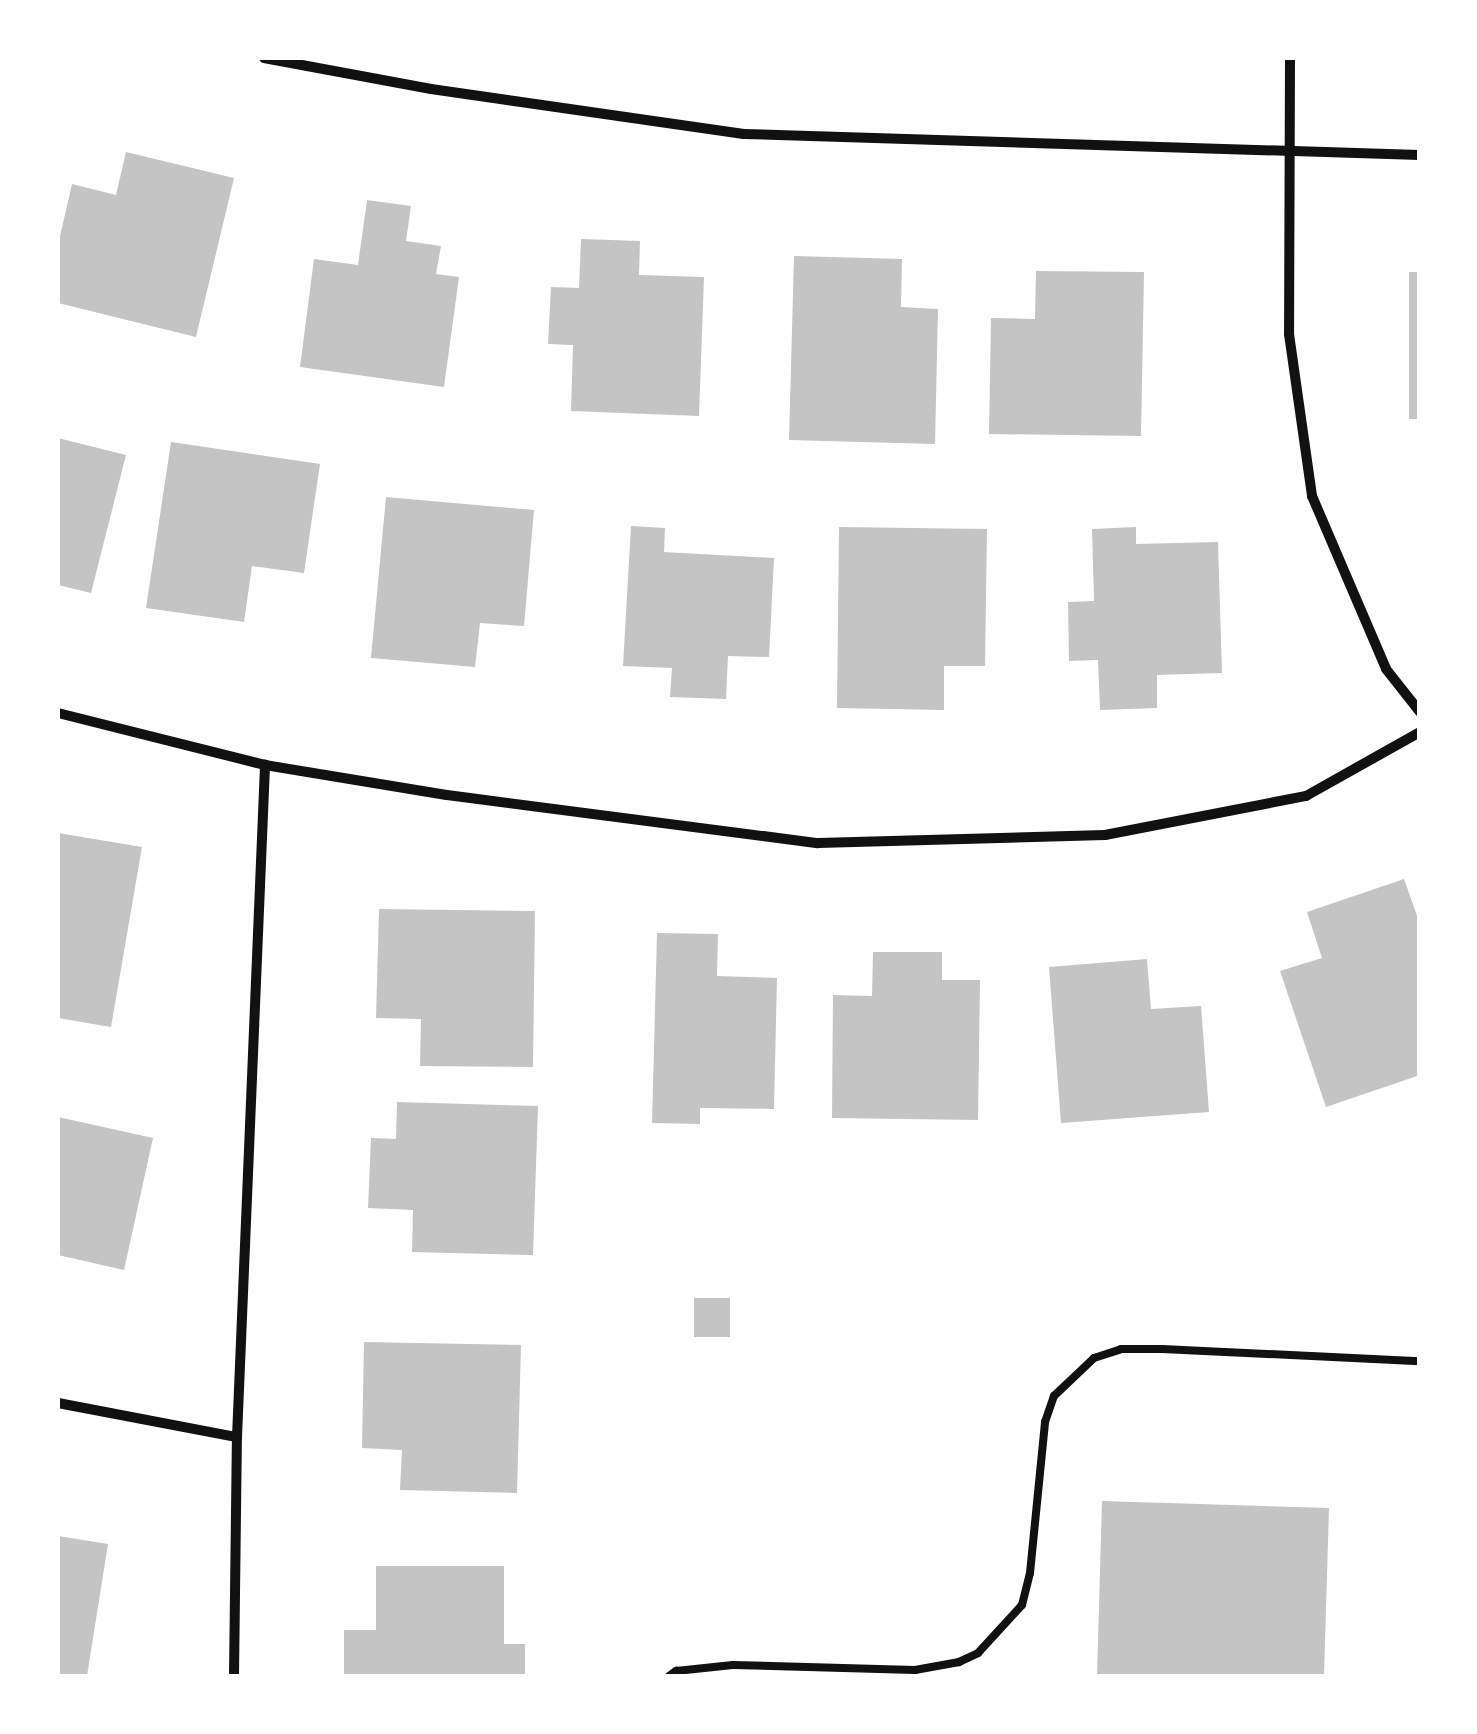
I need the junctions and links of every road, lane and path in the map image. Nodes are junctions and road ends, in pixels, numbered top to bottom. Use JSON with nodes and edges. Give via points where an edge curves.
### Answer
{"nodes":[{"id":1,"x":264,"y":58,"type":"edge"},
{"id":2,"x":1290,"y":58,"type":"edge"},
{"id":3,"x":1290,"y":154,"type":"junction"},
{"id":4,"x":1420,"y":155,"type":"edge"},
{"id":5,"x":1420,"y":712,"type":"edge"},
{"id":6,"x":58,"y":713,"type":"edge"},
{"id":7,"x":1420,"y":732,"type":"edge"},
{"id":8,"x":265,"y":764,"type":"junction"},
{"id":9,"x":1420,"y":1360,"type":"edge"},
{"id":10,"x":58,"y":1403,"type":"edge"},
{"id":11,"x":237,"y":1437,"type":"junction"},
{"id":12,"x":234,"y":1676,"type":"edge"},
{"id":13,"x":669,"y":1676,"type":"edge"}],
"edges":[{"from":1,"to":3,"type":"street","via":[[744,134]]},
{"from":2,"to":3,"type":"street"},
{"from":3,"to":4,"type":"street"},
{"from":3,"to":5,"type":"street","via":[[1289,334],[1312,496],[1386,669]]},
{"from":6,"to":8,"type":"street"},
{"from":7,"to":8,"type":"street","via":[[1306,796],[1105,835],[818,842]]},
{"from":8,"to":11,"type":"street"},
{"from":9,"to":13,"type":"lane","via":[[1162,1350],[1094,1358],[1054,1396],[1045,1422],[1022,1605],[978,1653],[915,1670],[732,1665]]},
{"from":10,"to":11,"type":"street"},
{"from":11,"to":12,"type":"street"}]}
